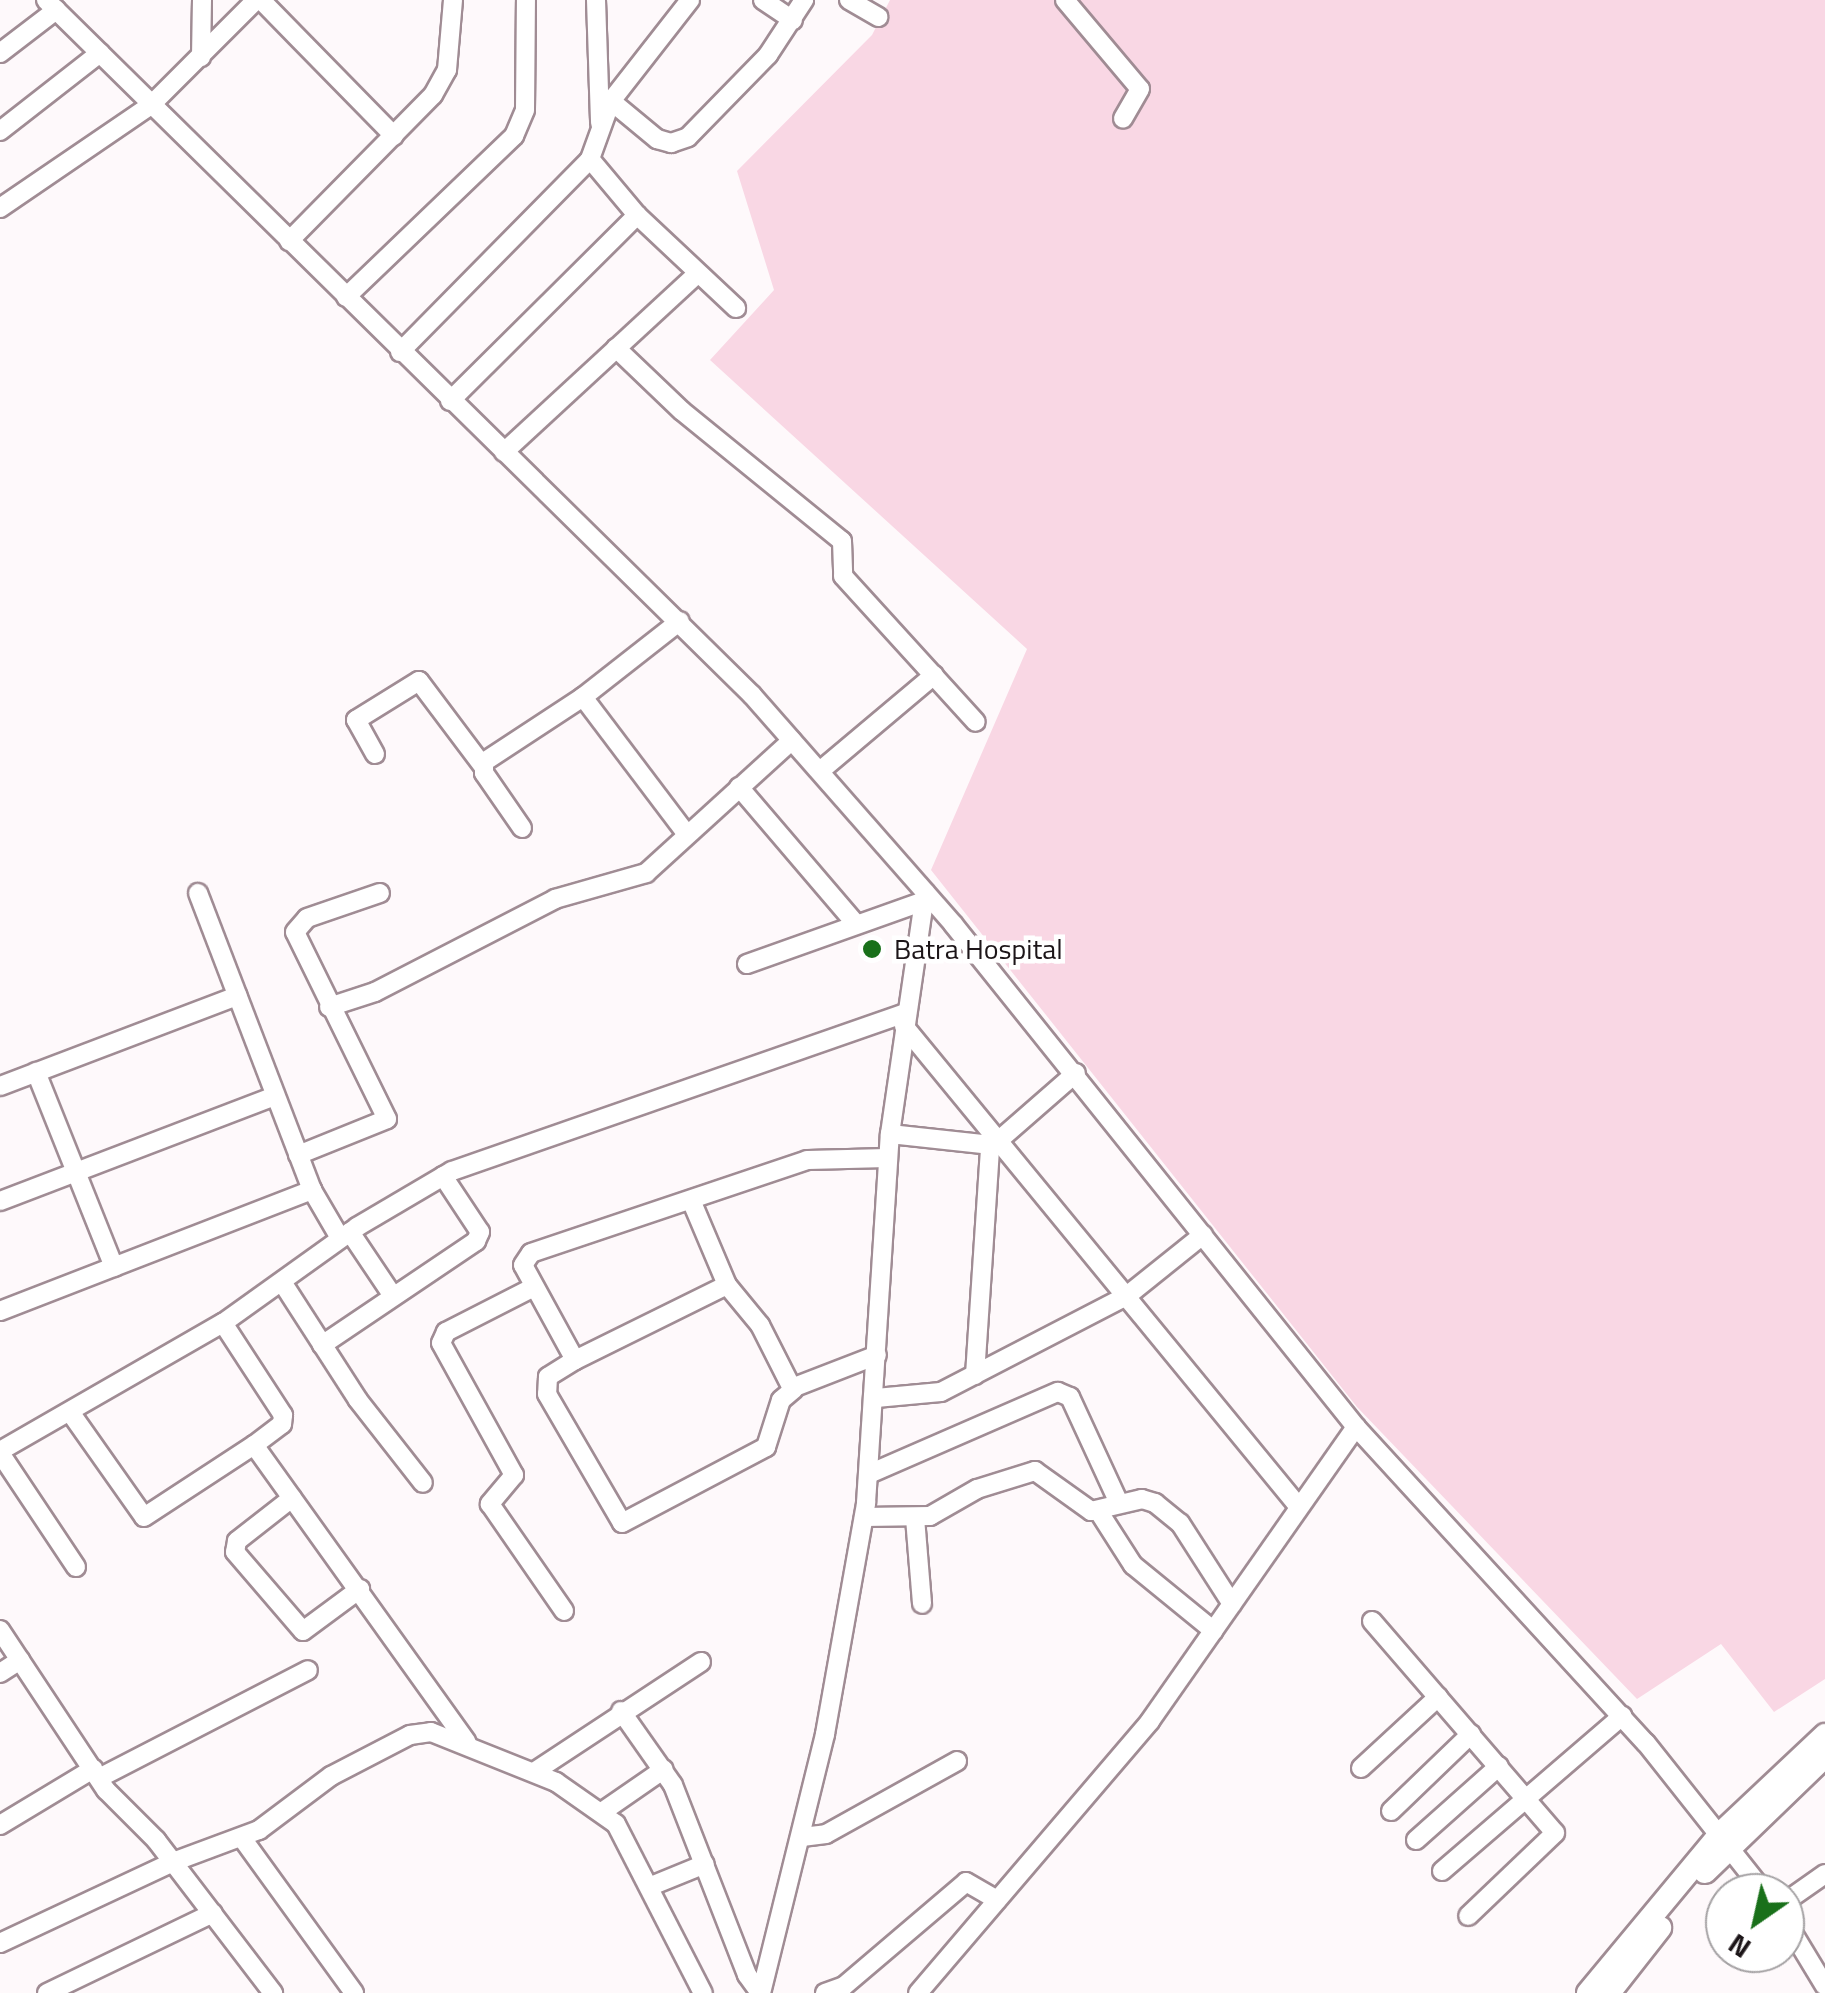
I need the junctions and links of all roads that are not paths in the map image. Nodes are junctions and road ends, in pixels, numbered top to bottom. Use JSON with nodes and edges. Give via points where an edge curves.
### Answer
{"nodes":[{"id":1,"x":202,"y":0,"type":"edge"},
{"id":2,"x":259,"y":0,"type":"edge"},
{"id":3,"x":453,"y":0,"type":"edge"},
{"id":4,"x":526,"y":0,"type":"edge"},
{"id":5,"x":596,"y":0,"type":"edge"},
{"id":6,"x":690,"y":0,"type":"edge"},
{"id":7,"x":764,"y":0,"type":"edge"},
{"id":8,"x":804,"y":0,"type":"edge"},
{"id":9,"x":849,"y":0,"type":"edge"},
{"id":10,"x":1065,"y":0,"type":"edge"},
{"id":11,"x":51,"y":5,"type":"edge"},
{"id":12,"x":878,"y":17,"type":"dead end"},
{"id":13,"x":793,"y":20,"type":"junction"},
{"id":14,"x":100,"y":53,"type":"junction"},
{"id":15,"x":0,"y":54,"type":"edge"},
{"id":16,"x":201,"y":57,"type":"junction"},
{"id":17,"x":611,"y":101,"type":"junction"},
{"id":18,"x":151,"y":105,"type":"junction"},
{"id":19,"x":1123,"y":119,"type":"dead end"},
{"id":20,"x":600,"y":124,"type":"junction"},
{"id":21,"x":0,"y":131,"type":"edge"},
{"id":22,"x":394,"y":136,"type":"junction"},
{"id":23,"x":590,"y":159,"type":"junction"},
{"id":24,"x":0,"y":208,"type":"edge"},
{"id":25,"x":637,"y":215,"type":"junction"},
{"id":26,"x":289,"y":241,"type":"junction"},
{"id":27,"x":697,"y":274,"type":"junction"},
{"id":28,"x":346,"y":298,"type":"junction"},
{"id":29,"x":736,"y":308,"type":"dead end"},
{"id":30,"x":616,"y":348,"type":"junction"},
{"id":31,"x":400,"y":352,"type":"junction"},
{"id":32,"x":450,"y":401,"type":"junction"},
{"id":33,"x":504,"y":452,"type":"junction"},
{"id":34,"x":680,"y":621,"type":"junction"},
{"id":35,"x":934,"y":675,"type":"junction"},
{"id":36,"x":582,"y":697,"type":"junction"},
{"id":37,"x":976,"y":722,"type":"dead end"},
{"id":38,"x":792,"y":740,"type":"junction"},
{"id":39,"x":375,"y":754,"type":"dead end"},
{"id":40,"x":482,"y":765,"type":"junction"},
{"id":41,"x":820,"y":771,"type":"junction"},
{"id":42,"x":739,"y":786,"type":"junction"},
{"id":43,"x":522,"y":828,"type":"dead end"},
{"id":44,"x":686,"y":834,"type":"junction"},
{"id":45,"x":198,"y":893,"type":"dead end"},
{"id":46,"x":380,"y":893,"type":"dead end"},
{"id":47,"x":924,"y":897,"type":"junction"},
{"id":48,"x":855,"y":923,"type":"junction"},
{"id":49,"x":747,"y":964,"type":"dead end"},
{"id":50,"x":237,"y":996,"type":"junction"},
{"id":51,"x":329,"y":1008,"type":"junction"},
{"id":52,"x":905,"y":1019,"type":"junction"},
{"id":53,"x":36,"y":1072,"type":"junction"},
{"id":54,"x":1076,"y":1074,"type":"junction"},
{"id":55,"x":0,"y":1086,"type":"edge"},
{"id":56,"x":275,"y":1096,"type":"junction"},
{"id":57,"x":890,"y":1134,"type":"junction"},
{"id":58,"x":995,"y":1142,"type":"junction"},
{"id":59,"x":298,"y":1156,"type":"junction"},
{"id":60,"x":888,"y":1158,"type":"junction"},
{"id":61,"x":76,"y":1171,"type":"junction"},
{"id":62,"x":442,"y":1176,"type":"junction"},
{"id":63,"x":312,"y":1190,"type":"junction"},
{"id":64,"x":690,"y":1200,"type":"junction"},
{"id":65,"x":0,"y":1201,"type":"edge"},
{"id":66,"x":345,"y":1235,"type":"junction"},
{"id":67,"x":1204,"y":1235,"type":"junction"},
{"id":68,"x":114,"y":1266,"type":"junction"},
{"id":69,"x":282,"y":1282,"type":"junction"},
{"id":70,"x":726,"y":1285,"type":"junction"},
{"id":71,"x":534,"y":1286,"type":"junction"},
{"id":72,"x":1128,"y":1295,"type":"junction"},
{"id":73,"x":392,"y":1296,"type":"junction"},
{"id":74,"x":0,"y":1311,"type":"edge"},
{"id":75,"x":223,"y":1323,"type":"junction"},
{"id":76,"x":322,"y":1345,"type":"junction"},
{"id":77,"x":878,"y":1355,"type":"junction"},
{"id":78,"x":575,"y":1360,"type":"junction"},
{"id":79,"x":975,"y":1375,"type":"junction"},
{"id":80,"x":794,"y":1389,"type":"junction"},
{"id":81,"x":876,"y":1398,"type":"junction"},
{"id":82,"x":70,"y":1412,"type":"junction"},
{"id":83,"x":1356,"y":1427,"type":"junction"},
{"id":84,"x":254,"y":1446,"type":"junction"},
{"id":85,"x":0,"y":1452,"type":"edge"},
{"id":86,"x":870,"y":1474,"type":"junction"},
{"id":87,"x":423,"y":1483,"type":"dead end"},
{"id":88,"x":292,"y":1498,"type":"junction"},
{"id":89,"x":1118,"y":1503,"type":"junction"},
{"id":90,"x":1299,"y":1507,"type":"junction"},
{"id":91,"x":1099,"y":1512,"type":"junction"},
{"id":92,"x":864,"y":1516,"type":"junction"},
{"id":93,"x":914,"y":1518,"type":"junction"},
{"id":94,"x":76,"y":1567,"type":"dead end"},
{"id":95,"x":360,"y":1589,"type":"junction"},
{"id":96,"x":922,"y":1604,"type":"dead end"},
{"id":97,"x":1232,"y":1604,"type":"junction"},
{"id":98,"x":564,"y":1611,"type":"dead end"},
{"id":99,"x":1372,"y":1622,"type":"dead end"},
{"id":100,"x":0,"y":1630,"type":"edge"},
{"id":101,"x":1214,"y":1631,"type":"junction"},
{"id":102,"x":20,"y":1660,"type":"junction"},
{"id":103,"x":701,"y":1662,"type":"dead end"},
{"id":104,"x":308,"y":1670,"type":"dead end"},
{"id":105,"x":0,"y":1673,"type":"edge"},
{"id":106,"x":1438,"y":1696,"type":"junction"},
{"id":107,"x":622,"y":1712,"type":"junction"},
{"id":108,"x":1622,"y":1716,"type":"junction"},
{"id":109,"x":1471,"y":1734,"type":"junction"},
{"id":110,"x":1825,"y":1735,"type":"edge"},
{"id":111,"x":467,"y":1742,"type":"junction"},
{"id":112,"x":1825,"y":1756,"type":"edge"},
{"id":113,"x":957,"y":1761,"type":"dead end"},
{"id":114,"x":1499,"y":1766,"type":"junction"},
{"id":115,"x":1360,"y":1768,"type":"dead end"},
{"id":116,"x":664,"y":1769,"type":"junction"},
{"id":117,"x":534,"y":1772,"type":"junction"},
{"id":118,"x":96,"y":1774,"type":"junction"},
{"id":119,"x":1527,"y":1798,"type":"junction"},
{"id":120,"x":602,"y":1812,"type":"junction"},
{"id":121,"x":1391,"y":1812,"type":"dead end"},
{"id":122,"x":0,"y":1826,"type":"edge"},
{"id":123,"x":802,"y":1837,"type":"junction"},
{"id":124,"x":242,"y":1838,"type":"junction"},
{"id":125,"x":1726,"y":1839,"type":"junction"},
{"id":126,"x":1416,"y":1840,"type":"dead end"},
{"id":127,"x":174,"y":1862,"type":"junction"},
{"id":128,"x":706,"y":1864,"type":"junction"},
{"id":129,"x":1442,"y":1871,"type":"dead end"},
{"id":130,"x":1751,"y":1873,"type":"edge"},
{"id":131,"x":652,"y":1886,"type":"junction"},
{"id":132,"x":997,"y":1900,"type":"junction"},
{"id":133,"x":213,"y":1913,"type":"junction"},
{"id":134,"x":1468,"y":1916,"type":"dead end"},
{"id":135,"x":0,"y":1943,"type":"edge"},
{"id":136,"x":1805,"y":1953,"type":"edge"},
{"id":137,"x":1825,"y":1986,"type":"edge"},
{"id":138,"x":46,"y":1993,"type":"edge"},
{"id":139,"x":272,"y":1993,"type":"edge"},
{"id":140,"x":354,"y":1993,"type":"edge"},
{"id":141,"x":703,"y":1993,"type":"edge"},
{"id":142,"x":760,"y":1993,"type":"edge"},
{"id":143,"x":826,"y":1993,"type":"edge"},
{"id":144,"x":918,"y":1993,"type":"edge"},
{"id":145,"x":1588,"y":1993,"type":"edge"},
{"id":146,"x":1609,"y":1993,"type":"edge"}],
"edges":[{"from":1,"to":16,"type":"street"},
{"from":2,"to":16,"type":"street"},
{"from":2,"to":22,"type":"street"},
{"from":3,"to":22,"type":"street","via":[[447,70]]},
{"from":4,"to":28,"type":"street","via":[[525,110],[514,136]]},
{"from":5,"to":20,"type":"street"},
{"from":6,"to":17,"type":"street"},
{"from":7,"to":13,"type":"street"},
{"from":8,"to":13,"type":"street"},
{"from":9,"to":12,"type":"street"},
{"from":10,"to":19,"type":"street","via":[[1140,89]]},
{"from":11,"to":14,"type":"street"},
{"from":11,"to":15,"type":"street"},
{"from":13,"to":17,"type":"street","via":[[688,137],[656,139]]},
{"from":14,"to":18,"type":"street"},
{"from":14,"to":21,"type":"street"},
{"from":16,"to":18,"type":"street"},
{"from":17,"to":20,"type":"street"},
{"from":18,"to":24,"type":"street"},
{"from":18,"to":26,"type":"street"},
{"from":20,"to":23,"type":"street"},
{"from":22,"to":26,"type":"street"},
{"from":23,"to":25,"type":"street"},
{"from":23,"to":31,"type":"street"},
{"from":25,"to":27,"type":"street"},
{"from":25,"to":32,"type":"street"},
{"from":26,"to":28,"type":"street"},
{"from":27,"to":29,"type":"street"},
{"from":27,"to":30,"type":"street"},
{"from":28,"to":31,"type":"street"},
{"from":30,"to":33,"type":"street"},
{"from":30,"to":35,"type":"street","via":[[682,412],[842,541],[843,576]]},
{"from":31,"to":32,"type":"street"},
{"from":32,"to":33,"type":"street"},
{"from":33,"to":34,"type":"street"},
{"from":34,"to":36,"type":"street"},
{"from":34,"to":38,"type":"street"},
{"from":35,"to":37,"type":"street"},
{"from":35,"to":41,"type":"street"},
{"from":36,"to":40,"type":"street"},
{"from":36,"to":44,"type":"street"},
{"from":38,"to":41,"type":"street"},
{"from":38,"to":42,"type":"street"},
{"from":39,"to":40,"type":"street","via":[[356,720],[418,681]]},
{"from":40,"to":43,"type":"street"},
{"from":41,"to":47,"type":"street"},
{"from":42,"to":44,"type":"street"},
{"from":42,"to":48,"type":"street"},
{"from":44,"to":51,"type":"street","via":[[646,873],[555,899],[375,992]]},
{"from":45,"to":50,"type":"street"},
{"from":46,"to":51,"type":"street","via":[[297,923],[301,950]]},
{"from":47,"to":48,"type":"street"},
{"from":47,"to":52,"type":"street"},
{"from":47,"to":54,"type":"street"},
{"from":48,"to":49,"type":"street"},
{"from":50,"to":53,"type":"street"},
{"from":50,"to":56,"type":"street"},
{"from":51,"to":59,"type":"street","via":[[386,1119]]},
{"from":52,"to":57,"type":"street"},
{"from":52,"to":58,"type":"street"},
{"from":52,"to":62,"type":"street"},
{"from":53,"to":55,"type":"street"},
{"from":53,"to":61,"type":"street"},
{"from":54,"to":58,"type":"street"},
{"from":54,"to":67,"type":"street"},
{"from":56,"to":59,"type":"street"},
{"from":56,"to":61,"type":"street"},
{"from":57,"to":58,"type":"street"},
{"from":57,"to":60,"type":"street"},
{"from":58,"to":72,"type":"street"},
{"from":58,"to":79,"type":"street"},
{"from":59,"to":63,"type":"street"},
{"from":60,"to":64,"type":"street","via":[[807,1160]]},
{"from":60,"to":77,"type":"street"},
{"from":61,"to":65,"type":"street"},
{"from":61,"to":68,"type":"street"},
{"from":62,"to":66,"type":"street"},
{"from":62,"to":73,"type":"street","via":[[479,1236]]},
{"from":63,"to":66,"type":"street"},
{"from":63,"to":68,"type":"street"},
{"from":64,"to":70,"type":"street"},
{"from":64,"to":71,"type":"street","via":[[531,1253],[523,1265]]},
{"from":66,"to":69,"type":"street"},
{"from":66,"to":73,"type":"street"},
{"from":67,"to":72,"type":"street"},
{"from":67,"to":83,"type":"street"},
{"from":68,"to":74,"type":"street"},
{"from":69,"to":75,"type":"street"},
{"from":69,"to":76,"type":"street"},
{"from":70,"to":78,"type":"street"},
{"from":70,"to":80,"type":"street","via":[[760,1325]]},
{"from":71,"to":78,"type":"street"},
{"from":71,"to":98,"type":"street","via":[[446,1332],[441,1343],[514,1475],[490,1504]]},
{"from":72,"to":79,"type":"street"},
{"from":72,"to":90,"type":"street"},
{"from":73,"to":76,"type":"street"},
{"from":75,"to":82,"type":"street"},
{"from":75,"to":84,"type":"street","via":[[283,1415],[282,1424]]},
{"from":76,"to":87,"type":"street"},
{"from":77,"to":80,"type":"street"},
{"from":77,"to":81,"type":"street"},
{"from":78,"to":80,"type":"street","via":[[548,1377],[546,1394],[622,1523],[766,1446],[781,1400]]},
{"from":79,"to":81,"type":"street","via":[[940,1392]]},
{"from":81,"to":86,"type":"street"},
{"from":82,"to":84,"type":"street","via":[[144,1517]]},
{"from":82,"to":85,"type":"street"},
{"from":83,"to":90,"type":"street"},
{"from":83,"to":108,"type":"street"},
{"from":84,"to":88,"type":"street"},
{"from":85,"to":94,"type":"street"},
{"from":86,"to":89,"type":"street","via":[[1058,1392],[1070,1397]]},
{"from":86,"to":92,"type":"street"},
{"from":88,"to":95,"type":"street"},
{"from":88,"to":95,"type":"street","via":[[237,1540],[235,1552],[302,1631]]},
{"from":89,"to":91,"type":"street"},
{"from":89,"to":97,"type":"street","via":[[1142,1499],[1167,1511]]},
{"from":90,"to":97,"type":"street"},
{"from":91,"to":93,"type":"street","via":[[1029,1470]]},
{"from":91,"to":101,"type":"street","via":[[1133,1565]]},
{"from":92,"to":93,"type":"street"},
{"from":92,"to":123,"type":"street"},
{"from":93,"to":96,"type":"street"},
{"from":95,"to":111,"type":"street"},
{"from":97,"to":101,"type":"street"},
{"from":99,"to":106,"type":"street"},
{"from":100,"to":102,"type":"street"},
{"from":101,"to":132,"type":"street","via":[[1150,1721]]},
{"from":102,"to":105,"type":"street"},
{"from":102,"to":118,"type":"street"},
{"from":103,"to":107,"type":"street"},
{"from":104,"to":118,"type":"street"},
{"from":106,"to":109,"type":"street"},
{"from":106,"to":115,"type":"street"},
{"from":107,"to":116,"type":"street"},
{"from":107,"to":117,"type":"street"},
{"from":108,"to":119,"type":"street"},
{"from":108,"to":125,"type":"street"},
{"from":109,"to":114,"type":"street"},
{"from":109,"to":121,"type":"street"},
{"from":110,"to":125,"type":"main road"},
{"from":111,"to":117,"type":"street"},
{"from":111,"to":124,"type":"street","via":[[431,1732],[410,1735],[330,1776]]},
{"from":112,"to":125,"type":"main road"},
{"from":113,"to":123,"type":"street","via":[[826,1834]]},
{"from":114,"to":119,"type":"street"},
{"from":114,"to":126,"type":"street"},
{"from":116,"to":120,"type":"street"},
{"from":116,"to":128,"type":"street"},
{"from":117,"to":120,"type":"street"},
{"from":118,"to":122,"type":"street"},
{"from":118,"to":127,"type":"street"},
{"from":119,"to":129,"type":"street"},
{"from":119,"to":134,"type":"street","via":[[1554,1828],[1554,1839]]},
{"from":120,"to":131,"type":"street","via":[[634,1849]]},
{"from":123,"to":142,"type":"street"},
{"from":124,"to":127,"type":"street"},
{"from":124,"to":140,"type":"street"},
{"from":125,"to":130,"type":"street"},
{"from":125,"to":145,"type":"main road"},
{"from":125,"to":146,"type":"main road"},
{"from":127,"to":133,"type":"street"},
{"from":127,"to":135,"type":"street"},
{"from":128,"to":131,"type":"street"},
{"from":128,"to":142,"type":"street"},
{"from":131,"to":141,"type":"street"},
{"from":132,"to":143,"type":"street","via":[[966,1882],[844,1986]]},
{"from":132,"to":144,"type":"street"},
{"from":133,"to":138,"type":"street"},
{"from":133,"to":139,"type":"street"},
{"from":136,"to":137,"type":"street"}]}
